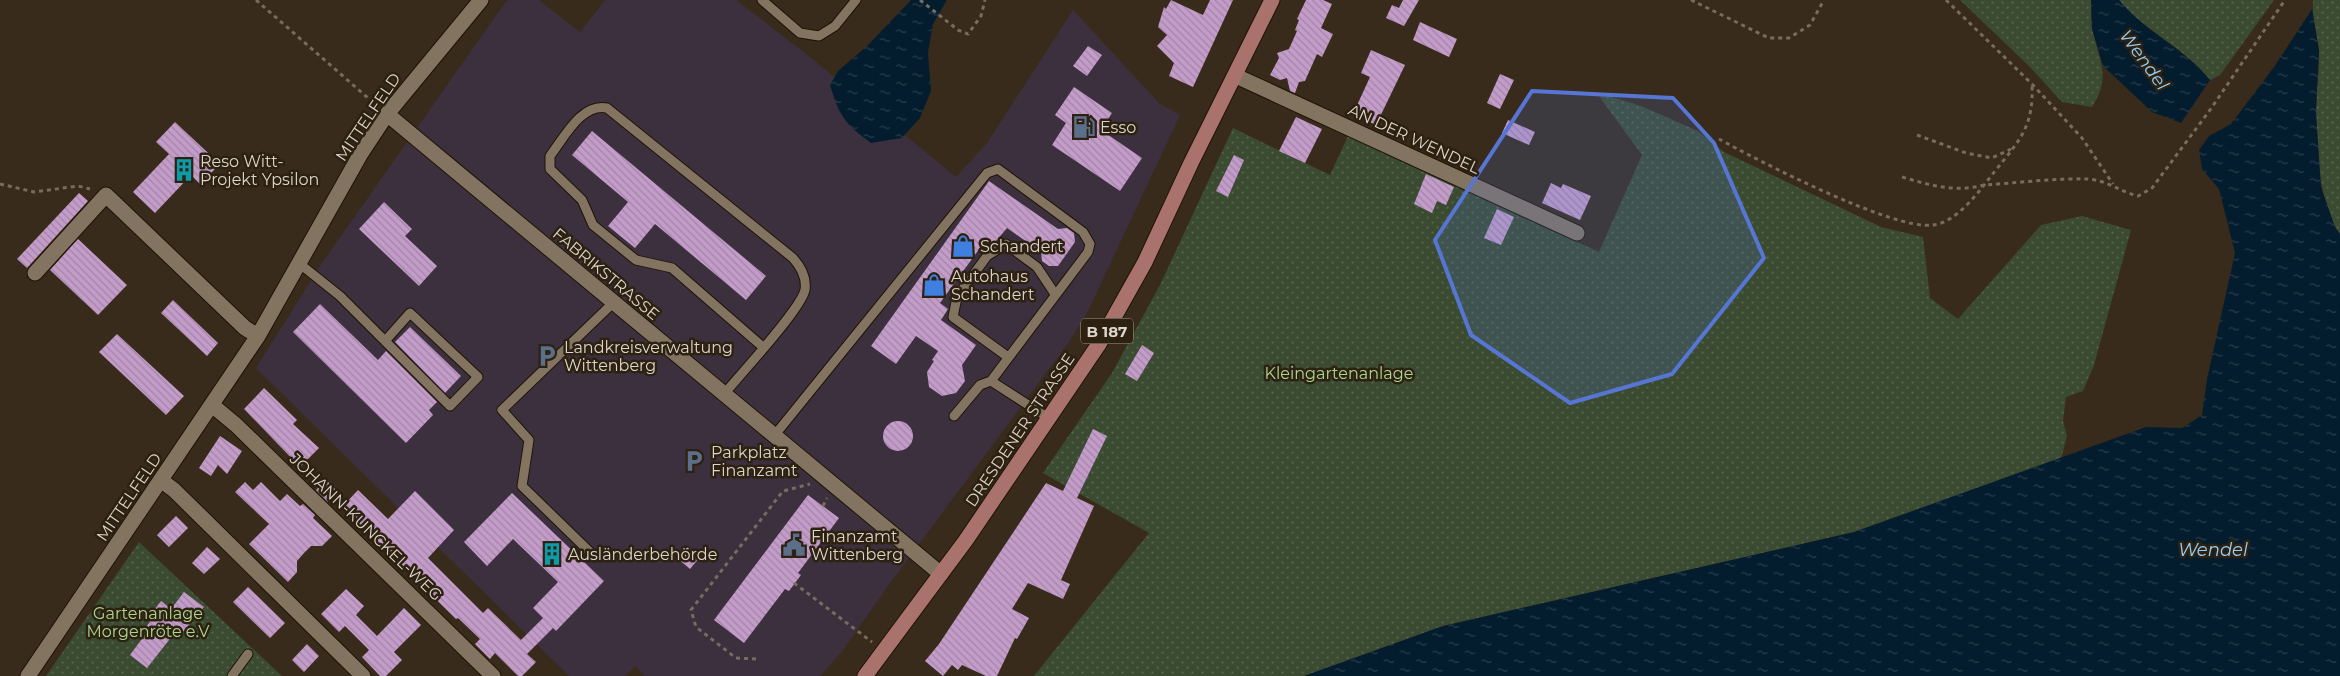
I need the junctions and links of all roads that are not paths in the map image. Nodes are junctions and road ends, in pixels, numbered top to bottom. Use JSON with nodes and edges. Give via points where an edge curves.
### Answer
{"nodes":[{"id":1,"x":480,"y":0,"type":"edge"},
{"id":2,"x":762,"y":0,"type":"edge"},
{"id":3,"x":856,"y":0,"type":"edge"},
{"id":4,"x":1272,"y":0,"type":"edge"},
{"id":5,"x":1236,"y":76,"type":"junction"},
{"id":6,"x":387,"y":114,"type":"junction"},
{"id":7,"x":1577,"y":233,"type":"dead end"},
{"id":8,"x":300,"y":264,"type":"junction"},
{"id":9,"x":35,"y":273,"type":"dead end"},
{"id":10,"x":1055,"y":294,"type":"junction"},
{"id":11,"x":613,"y":303,"type":"junction"},
{"id":12,"x":258,"y":336,"type":"junction"},
{"id":13,"x":384,"y":341,"type":"junction"},
{"id":14,"x":763,"y":347,"type":"junction"},
{"id":15,"x":1008,"y":357,"type":"junction"},
{"id":16,"x":991,"y":382,"type":"junction"},
{"id":17,"x":724,"y":394,"type":"junction"},
{"id":18,"x":212,"y":405,"type":"junction"},
{"id":19,"x":954,"y":416,"type":"dead end"},
{"id":20,"x":1050,"y":419,"type":"junction"},
{"id":21,"x":774,"y":436,"type":"junction"},
{"id":22,"x":162,"y":481,"type":"junction"},
{"id":23,"x":595,"y":557,"type":"dead end"},
{"id":24,"x":941,"y":574,"type":"junction"},
{"id":25,"x":248,"y":654,"type":"dead end"},
{"id":26,"x":28,"y":676,"type":"edge"},
{"id":27,"x":232,"y":676,"type":"edge"},
{"id":28,"x":363,"y":676,"type":"edge"},
{"id":29,"x":493,"y":676,"type":"edge"},
{"id":30,"x":865,"y":676,"type":"edge"}],
"edges":[{"from":1,"to":6,"type":"street","name":"MITTELFELD"},
{"from":2,"to":3,"type":"lane","via":[[800,33],[819,36],[835,26]]},
{"from":4,"to":5,"type":"main road","name":"DRESDENER STRASSE","number":"B 187"},
{"from":5,"to":7,"type":"street","name":"AN DER WENDEL"},
{"from":5,"to":20,"type":"main road","name":"DRESDENER STRASSE","number":"B 187","via":[[1190,163],[1130,290]]},
{"from":6,"to":8,"type":"street","name":"MITTELFELD","via":[[360,155]]},
{"from":6,"to":11,"type":"street","name":"FABRIKSTRASSE"},
{"from":8,"to":12,"type":"street","name":"MITTELFELD"},
{"from":8,"to":13,"type":"lane","via":[[340,296]]},
{"from":9,"to":12,"type":"street","via":[[106,195]]},
{"from":10,"to":15,"type":"lane"},
{"from":10,"to":15,"type":"lane","via":[[1037,268],[1006,244],[987,256],[957,297],[953,317]]},
{"from":10,"to":21,"type":"lane","via":[[1088,252],[1090,244],[1083,232],[998,169],[986,173]]},
{"from":11,"to":17,"type":"street","name":"FABRIKSTRASSE"},
{"from":11,"to":23,"type":"lane","via":[[502,410],[529,440],[522,486]]},
{"from":12,"to":18,"type":"street","name":"MITTELFELD"},
{"from":13,"to":13,"type":"lane","via":[[410,313],[478,377],[450,406]]},
{"from":14,"to":14,"type":"lane","via":[[793,311],[805,290],[805,279],[794,258],[608,108],[593,108],[585,113],[550,156],[550,169],[582,200],[593,225],[636,260],[672,268]]},
{"from":14,"to":17,"type":"lane"},
{"from":15,"to":16,"type":"lane"},
{"from":16,"to":19,"type":"lane","via":[[980,385]]},
{"from":16,"to":20,"type":"lane"},
{"from":17,"to":21,"type":"street","name":"FABRIKSTRASSE"},
{"from":18,"to":22,"type":"street","name":"MITTELFELD"},
{"from":18,"to":29,"type":"street","name":"JOHANN-KUNCKEL-WEG"},
{"from":20,"to":24,"type":"main road","name":"DRESDENER STRASSE","number":"B 187"},
{"from":21,"to":24,"type":"street","name":"FABRIKSTRASSE"},
{"from":22,"to":26,"type":"street","name":"MITTELFELD"},
{"from":22,"to":28,"type":"street"},
{"from":24,"to":30,"type":"main road","name":"DRESDENER STRASSE","number":"B 187"},
{"from":25,"to":27,"type":"lane"}]}
